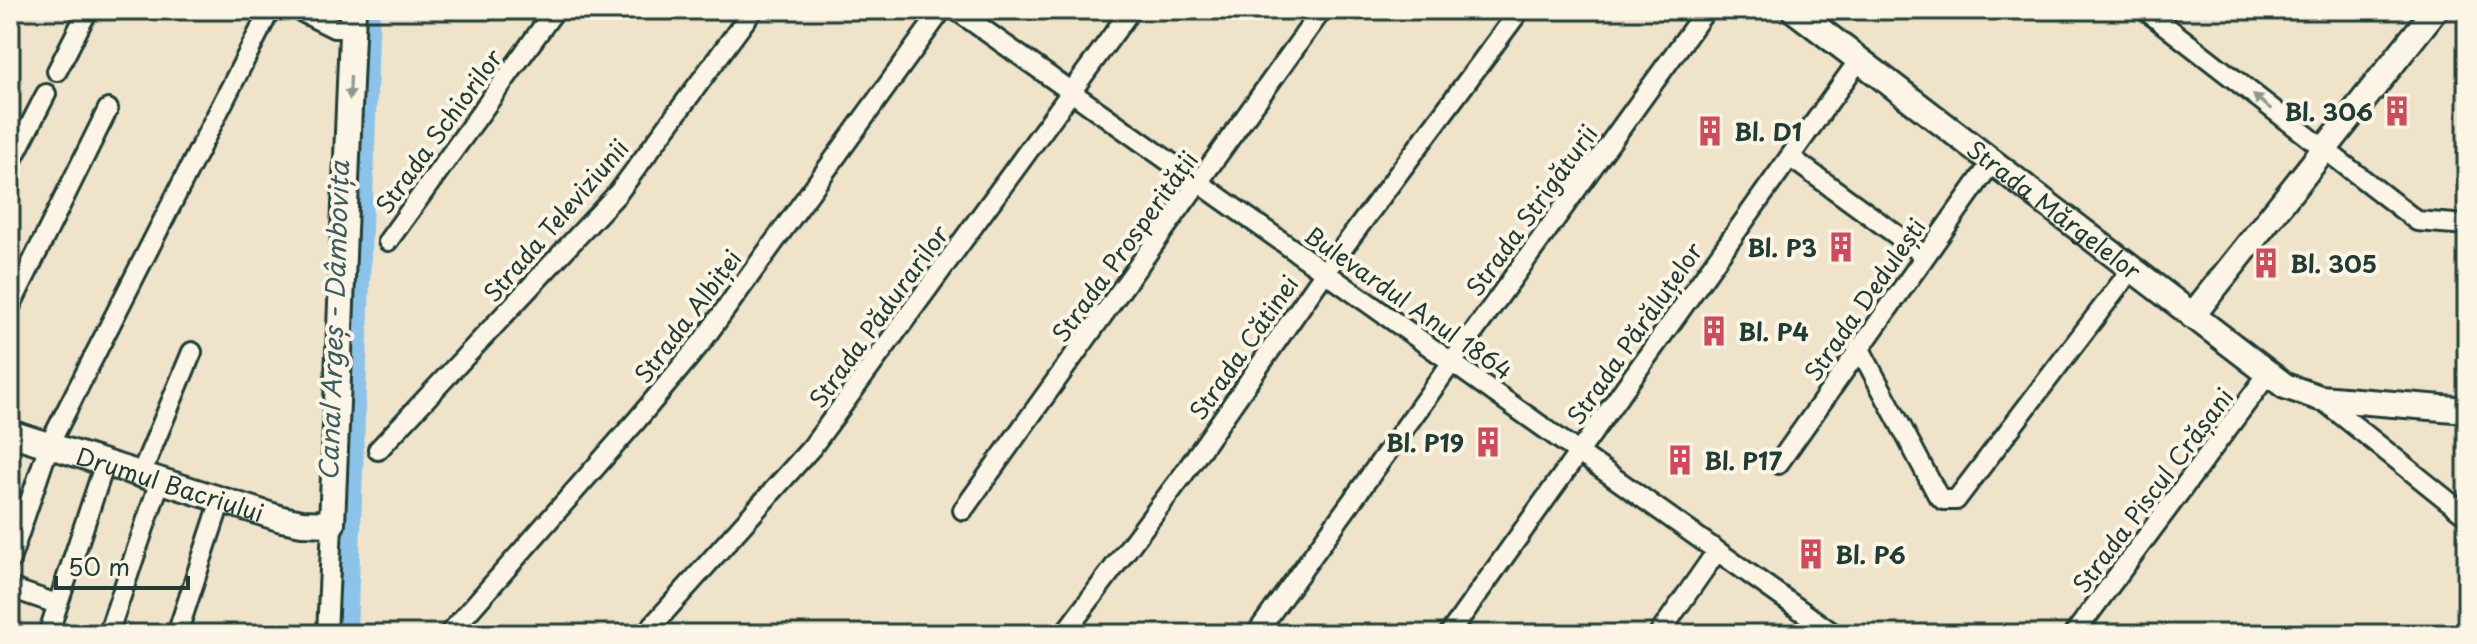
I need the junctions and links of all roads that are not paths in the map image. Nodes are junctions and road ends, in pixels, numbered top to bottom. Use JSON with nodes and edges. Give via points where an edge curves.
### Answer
{"nodes":[{"id":1,"x":88,"y":10,"type":"edge"},
{"id":2,"x":270,"y":10,"type":"edge"},
{"id":3,"x":298,"y":10,"type":"edge"},
{"id":4,"x":555,"y":10,"type":"edge"},
{"id":5,"x":753,"y":10,"type":"edge"},
{"id":6,"x":942,"y":10,"type":"edge"},
{"id":7,"x":956,"y":10,"type":"edge"},
{"id":8,"x":1131,"y":10,"type":"edge"},
{"id":9,"x":1322,"y":10,"type":"edge"},
{"id":10,"x":1520,"y":10,"type":"edge"},
{"id":11,"x":1706,"y":10,"type":"edge"},
{"id":12,"x":1794,"y":10,"type":"edge"},
{"id":13,"x":2145,"y":10,"type":"edge"},
{"id":14,"x":2435,"y":10,"type":"edge"},
{"id":15,"x":353,"y":19,"type":"edge"},
{"id":16,"x":1859,"y":60,"type":"junction"},
{"id":17,"x":57,"y":71,"type":"dead end"},
{"id":18,"x":1071,"y":92,"type":"junction"},
{"id":19,"x":46,"y":94,"type":"dead end"},
{"id":20,"x":108,"y":109,"type":"dead end"},
{"id":21,"x":2324,"y":150,"type":"junction"},
{"id":22,"x":1790,"y":157,"type":"junction"},
{"id":23,"x":1992,"y":162,"type":"junction"},
{"id":24,"x":10,"y":164,"type":"edge"},
{"id":25,"x":1200,"y":183,"type":"junction"},
{"id":26,"x":2467,"y":225,"type":"edge"},
{"id":27,"x":388,"y":241,"type":"dead end"},
{"id":28,"x":1924,"y":255,"type":"junction"},
{"id":29,"x":2131,"y":270,"type":"junction"},
{"id":30,"x":1325,"y":272,"type":"junction"},
{"id":31,"x":10,"y":307,"type":"edge"},
{"id":32,"x":2192,"y":316,"type":"junction"},
{"id":33,"x":1859,"y":347,"type":"junction"},
{"id":34,"x":192,"y":352,"type":"dead end"},
{"id":35,"x":1451,"y":362,"type":"junction"},
{"id":36,"x":2268,"y":374,"type":"junction"},
{"id":37,"x":2320,"y":398,"type":"junction"},
{"id":38,"x":2467,"y":410,"type":"edge"},
{"id":39,"x":10,"y":433,"type":"edge"},
{"id":40,"x":49,"y":445,"type":"junction"},
{"id":41,"x":378,"y":450,"type":"dead end"},
{"id":42,"x":1579,"y":452,"type":"junction"},
{"id":43,"x":105,"y":463,"type":"junction"},
{"id":44,"x":1778,"y":464,"type":"dead end"},
{"id":45,"x":150,"y":477,"type":"junction"},
{"id":46,"x":221,"y":500,"type":"junction"},
{"id":47,"x":963,"y":510,"type":"dead end"},
{"id":48,"x":2467,"y":516,"type":"edge"},
{"id":49,"x":332,"y":524,"type":"junction"},
{"id":50,"x":1717,"y":551,"type":"junction"},
{"id":51,"x":10,"y":560,"type":"edge"},
{"id":52,"x":10,"y":588,"type":"edge"},
{"id":53,"x":57,"y":604,"type":"junction"},
{"id":54,"x":48,"y":634,"type":"edge"},
{"id":55,"x":108,"y":634,"type":"edge"},
{"id":56,"x":177,"y":634,"type":"edge"},
{"id":57,"x":327,"y":634,"type":"edge"},
{"id":58,"x":449,"y":634,"type":"edge"},
{"id":59,"x":645,"y":634,"type":"edge"},
{"id":60,"x":1064,"y":634,"type":"edge"},
{"id":61,"x":1256,"y":634,"type":"edge"},
{"id":62,"x":1449,"y":634,"type":"edge"},
{"id":63,"x":1659,"y":634,"type":"edge"},
{"id":64,"x":1834,"y":634,"type":"edge"},
{"id":65,"x":2074,"y":634,"type":"edge"}],
"edges":[{"from":1,"to":17,"type":"street"},
{"from":2,"to":40,"type":"street"},
{"from":3,"to":15,"type":"street","via":[[334,28]]},
{"from":4,"to":27,"type":"street","name":"Strada Schiorilor"},
{"from":5,"to":41,"type":"street","name":"Strada Televiziunii","via":[[618,193]]},
{"from":6,"to":58,"type":"street","name":"Strada Albiței","via":[[701,343]]},
{"from":7,"to":18,"type":"street","name":"Bulevardul Anul 1864"},
{"from":8,"to":18,"type":"street","name":"Strada Pădurarilor"},
{"from":9,"to":25,"type":"street","name":"Strada Prosperității"},
{"from":10,"to":30,"type":"street","name":"Strada Cătinei"},
{"from":11,"to":35,"type":"street","name":"Strada Strigăturii"},
{"from":12,"to":16,"type":"street","name":"Strada Mărgelelor"},
{"from":21,"to":13,"type":"street","one_way":true},
{"from":14,"to":21,"type":"street"},
{"from":15,"to":49,"type":"street","one_way":true},
{"from":16,"to":22,"type":"street","name":"Strada Părăluțelor"},
{"from":16,"to":23,"type":"street","name":"Strada Mărgelelor"},
{"from":18,"to":25,"type":"street","name":"Bulevardul Anul 1864"},
{"from":18,"to":59,"type":"street","name":"Strada Pădurarilor","via":[[812,447]]},
{"from":19,"to":24,"type":"street"},
{"from":20,"to":31,"type":"street"},
{"from":21,"to":26,"type":"street","via":[[2417,221]]},
{"from":21,"to":32,"type":"street"},
{"from":22,"to":28,"type":"street"},
{"from":22,"to":42,"type":"street","name":"Strada Părăluțelor"},
{"from":23,"to":28,"type":"street","name":"Strada Dedulești"},
{"from":23,"to":29,"type":"street","name":"Strada Mărgelelor"},
{"from":25,"to":30,"type":"street","name":"Bulevardul Anul 1864"},
{"from":25,"to":47,"type":"street","name":"Strada Prosperității"},
{"from":28,"to":33,"type":"street","name":"Strada Dedulești"},
{"from":29,"to":32,"type":"street","name":"Strada Mărgelelor"},
{"from":29,"to":33,"type":"street","via":[[1956,500],[1937,494]]},
{"from":30,"to":35,"type":"street","name":"Bulevardul Anul 1864"},
{"from":30,"to":60,"type":"street","name":"Strada Cătinei"},
{"from":32,"to":36,"type":"street","name":"Strada Mărgelelor"},
{"from":33,"to":44,"type":"street","name":"Strada Dedulești"},
{"from":34,"to":45,"type":"street"},
{"from":35,"to":42,"type":"street","name":"Bulevardul Anul 1864"},
{"from":35,"to":61,"type":"street","name":"Strada Strigăturii"},
{"from":36,"to":37,"type":"street","name":"Strada Mărgelelor"},
{"from":36,"to":65,"type":"street","name":"Strada Piscul Crășani"},
{"from":37,"to":38,"type":"street","name":"Strada Mărgelelor"},
{"from":37,"to":48,"type":"street","name":"Strada Mărgelelor"},
{"from":39,"to":40,"type":"street","name":"Drumul Bacriului"},
{"from":40,"to":43,"type":"street","name":"Drumul Bacriului"},
{"from":40,"to":51,"type":"street"},
{"from":42,"to":50,"type":"street","name":"Bulevardul Anul 1864"},
{"from":42,"to":62,"type":"street","name":"Strada Părăluțelor"},
{"from":43,"to":45,"type":"street","name":"Drumul Bacriului"},
{"from":43,"to":53,"type":"street"},
{"from":45,"to":46,"type":"street","name":"Drumul Bacriului"},
{"from":45,"to":55,"type":"street"},
{"from":46,"to":49,"type":"street","name":"Drumul Bacriului","via":[[291,521]]},
{"from":46,"to":56,"type":"street"},
{"from":49,"to":57,"type":"street"},
{"from":50,"to":63,"type":"street"},
{"from":50,"to":64,"type":"street","name":"Bulevardul Anul 1864"},
{"from":52,"to":53,"type":"street"},
{"from":53,"to":54,"type":"street"}]}
